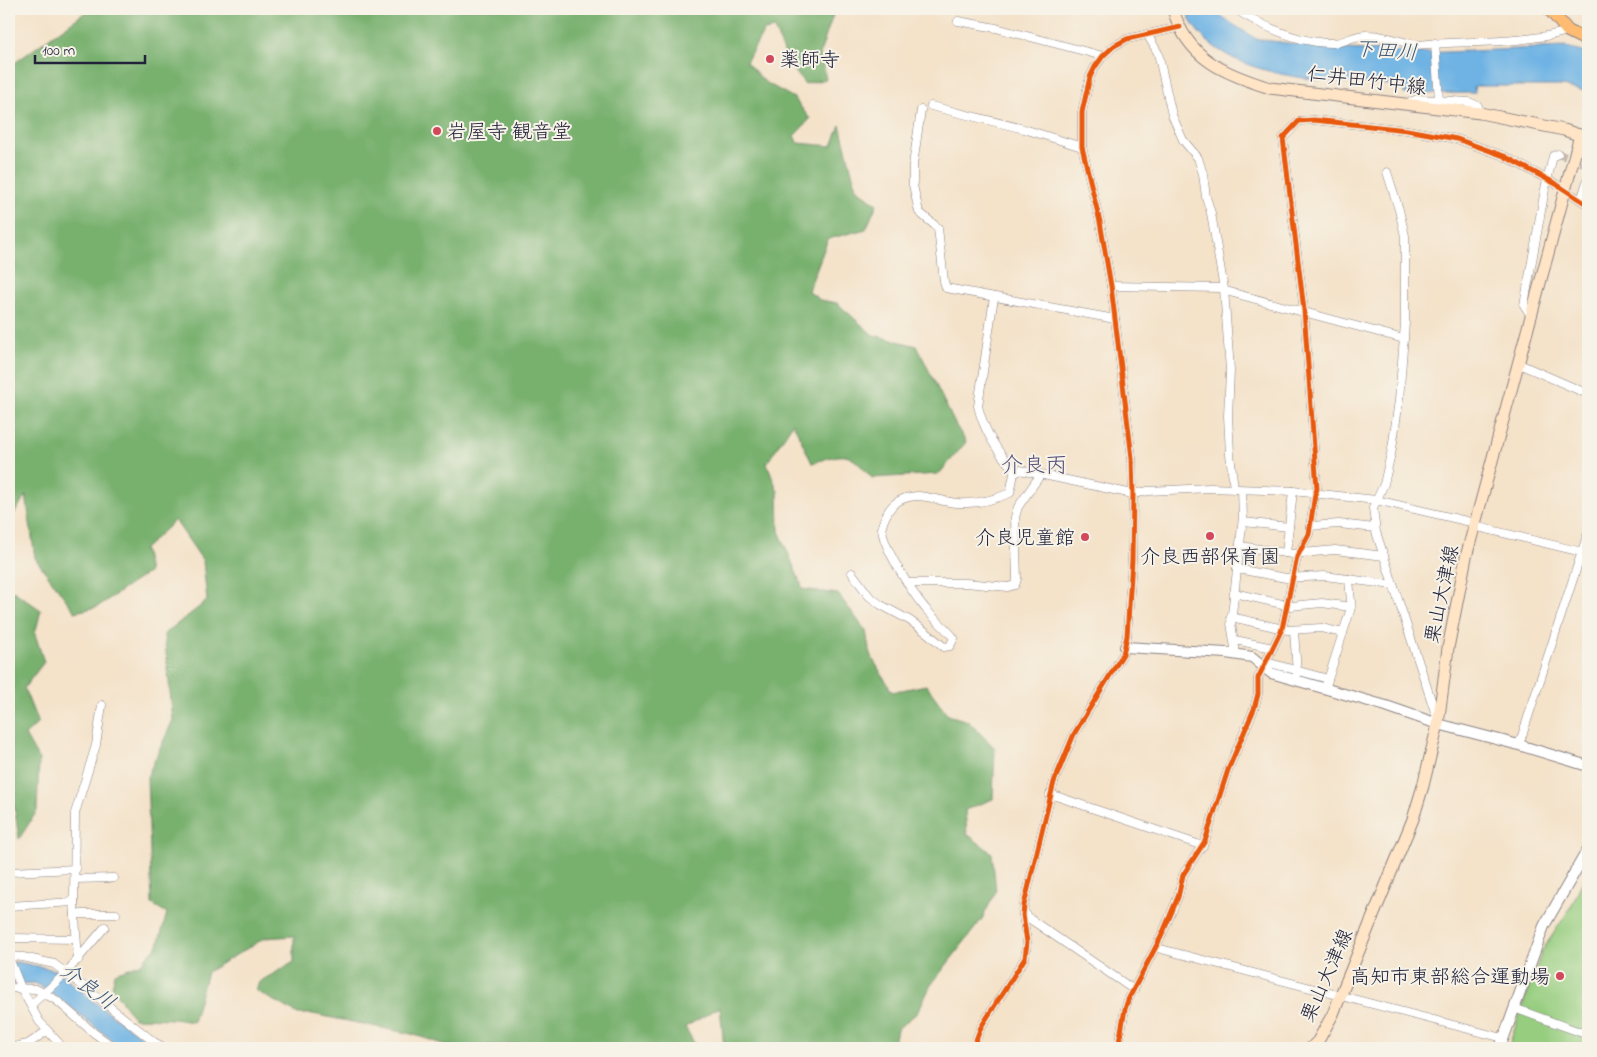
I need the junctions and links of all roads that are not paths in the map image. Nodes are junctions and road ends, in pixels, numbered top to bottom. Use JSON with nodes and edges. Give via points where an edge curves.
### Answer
{"nodes":[{"id":1,"x":1173,"y":9,"type":"edge"},
{"id":2,"x":1234,"y":9,"type":"edge"},
{"id":3,"x":1549,"y":9,"type":"edge"},
{"id":4,"x":958,"y":20,"type":"dead end"},
{"id":5,"x":1180,"y":27,"type":"junction"},
{"id":6,"x":1568,"y":31,"type":"junction"},
{"id":7,"x":1147,"y":34,"type":"junction"},
{"id":8,"x":1588,"y":41,"type":"edge"},
{"id":9,"x":1436,"y":45,"type":"junction"},
{"id":10,"x":1103,"y":56,"type":"junction"},
{"id":11,"x":1438,"y":99,"type":"junction"},
{"id":12,"x":1405,"y":104,"type":"junction"},
{"id":13,"x":931,"y":106,"type":"dead end"},
{"id":14,"x":921,"y":110,"type":"dead end"},
{"id":15,"x":1480,"y":113,"type":"junction"},
{"id":16,"x":1584,"y":136,"type":"edge"},
{"id":17,"x":1082,"y":147,"type":"junction"},
{"id":18,"x":1558,"y":154,"type":"dead end"},
{"id":19,"x":1387,"y":172,"type":"dead end"},
{"id":20,"x":1547,"y":179,"type":"junction"},
{"id":21,"x":1588,"y":179,"type":"edge"},
{"id":22,"x":1556,"y":184,"type":"dead end"},
{"id":23,"x":1573,"y":195,"type":"dead end"},
{"id":24,"x":1581,"y":200,"type":"junction"},
{"id":25,"x":1588,"y":206,"type":"edge"},
{"id":26,"x":1111,"y":286,"type":"junction"},
{"id":27,"x":1224,"y":289,"type":"junction"},
{"id":28,"x":994,"y":297,"type":"junction"},
{"id":29,"x":1304,"y":312,"type":"junction"},
{"id":30,"x":1532,"y":317,"type":"junction"},
{"id":31,"x":1115,"y":319,"type":"junction"},
{"id":32,"x":1404,"y":339,"type":"junction"},
{"id":33,"x":1519,"y":364,"type":"junction"},
{"id":34,"x":1588,"y":394,"type":"edge"},
{"id":35,"x":1016,"y":472,"type":"junction"},
{"id":36,"x":1041,"y":474,"type":"junction"},
{"id":37,"x":1238,"y":489,"type":"junction"},
{"id":38,"x":1293,"y":491,"type":"junction"},
{"id":39,"x":1133,"y":494,"type":"junction"},
{"id":40,"x":1315,"y":494,"type":"junction"},
{"id":41,"x":1376,"y":500,"type":"junction"},
{"id":42,"x":1243,"y":522,"type":"junction"},
{"id":43,"x":1475,"y":525,"type":"junction"},
{"id":44,"x":1310,"y":526,"type":"junction"},
{"id":45,"x":1289,"y":527,"type":"junction"},
{"id":46,"x":1375,"y":528,"type":"junction"},
{"id":47,"x":1588,"y":533,"type":"edge"},
{"id":48,"x":1240,"y":546,"type":"junction"},
{"id":49,"x":1582,"y":552,"type":"junction"},
{"id":50,"x":1286,"y":553,"type":"junction"},
{"id":51,"x":1299,"y":553,"type":"junction"},
{"id":52,"x":1384,"y":556,"type":"junction"},
{"id":53,"x":1237,"y":569,"type":"junction"},
{"id":54,"x":852,"y":573,"type":"dead end"},
{"id":55,"x":1292,"y":578,"type":"junction"},
{"id":56,"x":1349,"y":579,"type":"junction"},
{"id":57,"x":909,"y":584,"type":"junction"},
{"id":58,"x":1393,"y":584,"type":"junction"},
{"id":59,"x":1234,"y":593,"type":"junction"},
{"id":60,"x":1287,"y":605,"type":"junction"},
{"id":61,"x":1351,"y":607,"type":"junction"},
{"id":62,"x":1231,"y":617,"type":"junction"},
{"id":63,"x":1282,"y":628,"type":"junction"},
{"id":64,"x":1294,"y":631,"type":"junction"},
{"id":65,"x":1343,"y":633,"type":"junction"},
{"id":66,"x":1235,"y":640,"type":"junction"},
{"id":67,"x":1125,"y":647,"type":"junction"},
{"id":68,"x":1273,"y":648,"type":"junction"},
{"id":69,"x":1236,"y":654,"type":"junction"},
{"id":70,"x":1265,"y":665,"type":"junction"},
{"id":71,"x":1296,"y":676,"type":"junction"},
{"id":72,"x":1326,"y":684,"type":"junction"},
{"id":73,"x":102,"y":705,"type":"dead end"},
{"id":74,"x":1438,"y":724,"type":"junction"},
{"id":75,"x":1519,"y":745,"type":"junction"},
{"id":76,"x":1588,"y":766,"type":"edge"},
{"id":77,"x":1050,"y":794,"type":"junction"},
{"id":78,"x":1203,"y":846,"type":"junction"},
{"id":79,"x":1588,"y":850,"type":"edge"},
{"id":80,"x":76,"y":869,"type":"junction"},
{"id":81,"x":9,"y":872,"type":"edge"},
{"id":82,"x":114,"y":878,"type":"dead end"},
{"id":83,"x":76,"y":879,"type":"junction"},
{"id":84,"x":74,"y":902,"type":"junction"},
{"id":85,"x":9,"y":906,"type":"edge"},
{"id":86,"x":1023,"y":911,"type":"junction"},
{"id":87,"x":75,"y":914,"type":"junction"},
{"id":88,"x":116,"y":914,"type":"dead end"},
{"id":89,"x":105,"y":927,"type":"dead end"},
{"id":90,"x":9,"y":938,"type":"edge"},
{"id":91,"x":76,"y":939,"type":"junction"},
{"id":92,"x":1156,"y":948,"type":"junction"},
{"id":93,"x":9,"y":958,"type":"edge"},
{"id":94,"x":78,"y":960,"type":"junction"},
{"id":95,"x":65,"y":974,"type":"junction"},
{"id":96,"x":21,"y":986,"type":"junction"},
{"id":97,"x":9,"y":988,"type":"edge"},
{"id":98,"x":1134,"y":990,"type":"junction"},
{"id":99,"x":45,"y":993,"type":"junction"},
{"id":100,"x":1340,"y":996,"type":"junction"},
{"id":101,"x":31,"y":1005,"type":"junction"},
{"id":102,"x":1514,"y":1008,"type":"junction"},
{"id":103,"x":48,"y":1031,"type":"junction"},
{"id":104,"x":1588,"y":1035,"type":"edge"},
{"id":105,"x":1501,"y":1043,"type":"edge"},
{"id":106,"x":9,"y":1048,"type":"edge"},
{"id":107,"x":63,"y":1048,"type":"edge"},
{"id":108,"x":115,"y":1048,"type":"edge"},
{"id":109,"x":165,"y":1048,"type":"edge"},
{"id":110,"x":973,"y":1048,"type":"edge"},
{"id":111,"x":1118,"y":1048,"type":"edge"},
{"id":112,"x":1311,"y":1048,"type":"edge"}],
"edges":[{"from":1,"to":5,"type":"main road","name":"仁井田竹中線"},
{"from":2,"to":9,"type":"street","via":[[1254,21],[1304,40],[1338,43],[1366,35],[1416,45]]},
{"from":3,"to":6,"type":"main road"},
{"from":4,"to":10,"type":"street"},
{"from":5,"to":7,"type":"street"},
{"from":5,"to":12,"type":"main road","name":"仁井田竹中線","via":[[1206,60],[1243,80],[1270,88]]},
{"from":6,"to":8,"type":"main road"},
{"from":6,"to":9,"type":"street","via":[[1549,37]]},
{"from":7,"to":10,"type":"street","via":[[1127,39]]},
{"from":7,"to":27,"type":"street","via":[[1158,54],[1172,115],[1183,140],[1198,158],[1203,174]]},
{"from":9,"to":11,"type":"street"},
{"from":10,"to":17,"type":"street","via":[[1090,77],[1082,112]]},
{"from":11,"to":12,"type":"street","via":[[1418,99]]},
{"from":11,"to":15,"type":"street","via":[[1469,102],[1478,106]]},
{"from":12,"to":15,"type":"main road","name":"仁井田竹中線"},
{"from":13,"to":17,"type":"street"},
{"from":14,"to":28,"type":"street","via":[[913,185],[919,212],[938,228],[946,288]]},
{"from":15,"to":16,"type":"main road","name":"仁井田竹中線"},
{"from":16,"to":30,"type":"main road","name":"栗山大津線"},
{"from":17,"to":26,"type":"street"},
{"from":18,"to":20,"type":"street","via":[[1553,156]]},
{"from":19,"to":32,"type":"street","via":[[1405,236]]},
{"from":20,"to":22,"type":"street"},
{"from":20,"to":29,"type":"street","via":[[1504,156],[1457,139],[1407,130],[1299,121],[1283,138]]},
{"from":20,"to":30,"type":"street","via":[[1524,305]]},
{"from":21,"to":24,"type":"street"},
{"from":23,"to":24,"type":"street"},
{"from":24,"to":25,"type":"street"},
{"from":26,"to":27,"type":"street"},
{"from":26,"to":31,"type":"street"},
{"from":27,"to":29,"type":"street"},
{"from":27,"to":37,"type":"street","via":[[1230,370],[1230,454]]},
{"from":28,"to":31,"type":"street"},
{"from":28,"to":35,"type":"street","via":[[978,406],[991,440]]},
{"from":29,"to":32,"type":"street"},
{"from":29,"to":40,"type":"street"},
{"from":30,"to":33,"type":"main road","name":"栗山大津線"},
{"from":31,"to":39,"type":"street","via":[[1132,458]]},
{"from":32,"to":41,"type":"street","via":[[1392,449],[1384,484]]},
{"from":33,"to":34,"type":"street"},
{"from":33,"to":43,"type":"main road","name":"栗山大津線"},
{"from":35,"to":36,"type":"street"},
{"from":35,"to":57,"type":"street","via":[[1010,494],[1000,497],[957,503],[917,496],[905,498],[892,506],[884,519],[883,538]]},
{"from":36,"to":39,"type":"street"},
{"from":36,"to":57,"type":"street","via":[[1018,506],[1015,517],[1015,585]]},
{"from":37,"to":38,"type":"street"},
{"from":37,"to":39,"type":"street","via":[[1157,490]]},
{"from":37,"to":42,"type":"street"},
{"from":38,"to":40,"type":"street"},
{"from":38,"to":45,"type":"street"},
{"from":39,"to":67,"type":"street"},
{"from":40,"to":41,"type":"street"},
{"from":40,"to":44,"type":"street"},
{"from":41,"to":43,"type":"street"},
{"from":41,"to":46,"type":"street","via":[[1373,508]]},
{"from":42,"to":45,"type":"street"},
{"from":42,"to":48,"type":"street"},
{"from":43,"to":49,"type":"street"},
{"from":43,"to":74,"type":"main road","name":"栗山大津線","via":[[1448,648]]},
{"from":44,"to":46,"type":"street","via":[[1339,524]]},
{"from":44,"to":51,"type":"street"},
{"from":45,"to":50,"type":"street"},
{"from":46,"to":52,"type":"street"},
{"from":47,"to":49,"type":"street"},
{"from":48,"to":50,"type":"street"},
{"from":48,"to":53,"type":"street"},
{"from":49,"to":75,"type":"street"},
{"from":50,"to":51,"type":"street"},
{"from":51,"to":52,"type":"street","via":[[1335,550]]},
{"from":51,"to":55,"type":"street"},
{"from":52,"to":58,"type":"street"},
{"from":53,"to":55,"type":"street"},
{"from":53,"to":59,"type":"street"},
{"from":54,"to":57,"type":"street","via":[[869,596],[881,605],[909,620],[944,647],[950,646],[954,638],[926,609]]},
{"from":55,"to":56,"type":"street","via":[[1325,576]]},
{"from":55,"to":60,"type":"street"},
{"from":56,"to":58,"type":"street"},
{"from":56,"to":61,"type":"street"},
{"from":58,"to":74,"type":"street"},
{"from":59,"to":60,"type":"street"},
{"from":59,"to":62,"type":"street"},
{"from":60,"to":61,"type":"street","via":[[1322,603]]},
{"from":60,"to":63,"type":"street"},
{"from":61,"to":65,"type":"street"},
{"from":62,"to":63,"type":"street"},
{"from":62,"to":66,"type":"street"},
{"from":63,"to":64,"type":"street"},
{"from":63,"to":68,"type":"street"},
{"from":64,"to":65,"type":"street","via":[[1321,628]]},
{"from":64,"to":71,"type":"street"},
{"from":65,"to":72,"type":"street"},
{"from":66,"to":68,"type":"street"},
{"from":66,"to":69,"type":"street"},
{"from":67,"to":69,"type":"street"},
{"from":67,"to":77,"type":"street","via":[[1074,734]]},
{"from":68,"to":70,"type":"street"},
{"from":69,"to":70,"type":"street","via":[[1252,657]]},
{"from":70,"to":71,"type":"street","via":[[1271,673]]},
{"from":70,"to":78,"type":"street","via":[[1258,678],[1257,701],[1228,770]]},
{"from":71,"to":72,"type":"street"},
{"from":72,"to":74,"type":"street"},
{"from":73,"to":80,"type":"street","via":[[96,745],[75,813]]},
{"from":74,"to":75,"type":"street"},
{"from":74,"to":100,"type":"main road","name":"栗山大津線","via":[[1413,820]]},
{"from":75,"to":76,"type":"street"},
{"from":77,"to":78,"type":"street"},
{"from":77,"to":86,"type":"street"},
{"from":78,"to":92,"type":"street","via":[[1183,875],[1178,897]]},
{"from":79,"to":102,"type":"street","via":[[1544,926]]},
{"from":80,"to":81,"type":"street"},
{"from":80,"to":83,"type":"street"},
{"from":82,"to":83,"type":"street"},
{"from":83,"to":84,"type":"street"},
{"from":84,"to":85,"type":"street"},
{"from":84,"to":87,"type":"street"},
{"from":86,"to":98,"type":"street"},
{"from":86,"to":110,"type":"street","via":[[1027,942],[1024,958],[981,1027]]},
{"from":87,"to":88,"type":"street"},
{"from":87,"to":91,"type":"street"},
{"from":89,"to":94,"type":"street"},
{"from":90,"to":91,"type":"street"},
{"from":91,"to":94,"type":"street"},
{"from":92,"to":98,"type":"street"},
{"from":92,"to":100,"type":"street"},
{"from":93,"to":95,"type":"street","via":[[54,964]]},
{"from":93,"to":96,"type":"street"},
{"from":94,"to":95,"type":"street"},
{"from":95,"to":99,"type":"street"},
{"from":95,"to":109,"type":"street"},
{"from":96,"to":97,"type":"street"},
{"from":96,"to":99,"type":"street"},
{"from":96,"to":101,"type":"street"},
{"from":98,"to":111,"type":"street","via":[[1125,1009]]},
{"from":99,"to":101,"type":"street"},
{"from":99,"to":108,"type":"street"},
{"from":100,"to":105,"type":"street"},
{"from":100,"to":112,"type":"main road","name":"栗山大津線"},
{"from":101,"to":103,"type":"street"},
{"from":102,"to":104,"type":"street"},
{"from":102,"to":105,"type":"street"},
{"from":103,"to":106,"type":"street","via":[[28,1044]]},
{"from":103,"to":107,"type":"street"}]}
